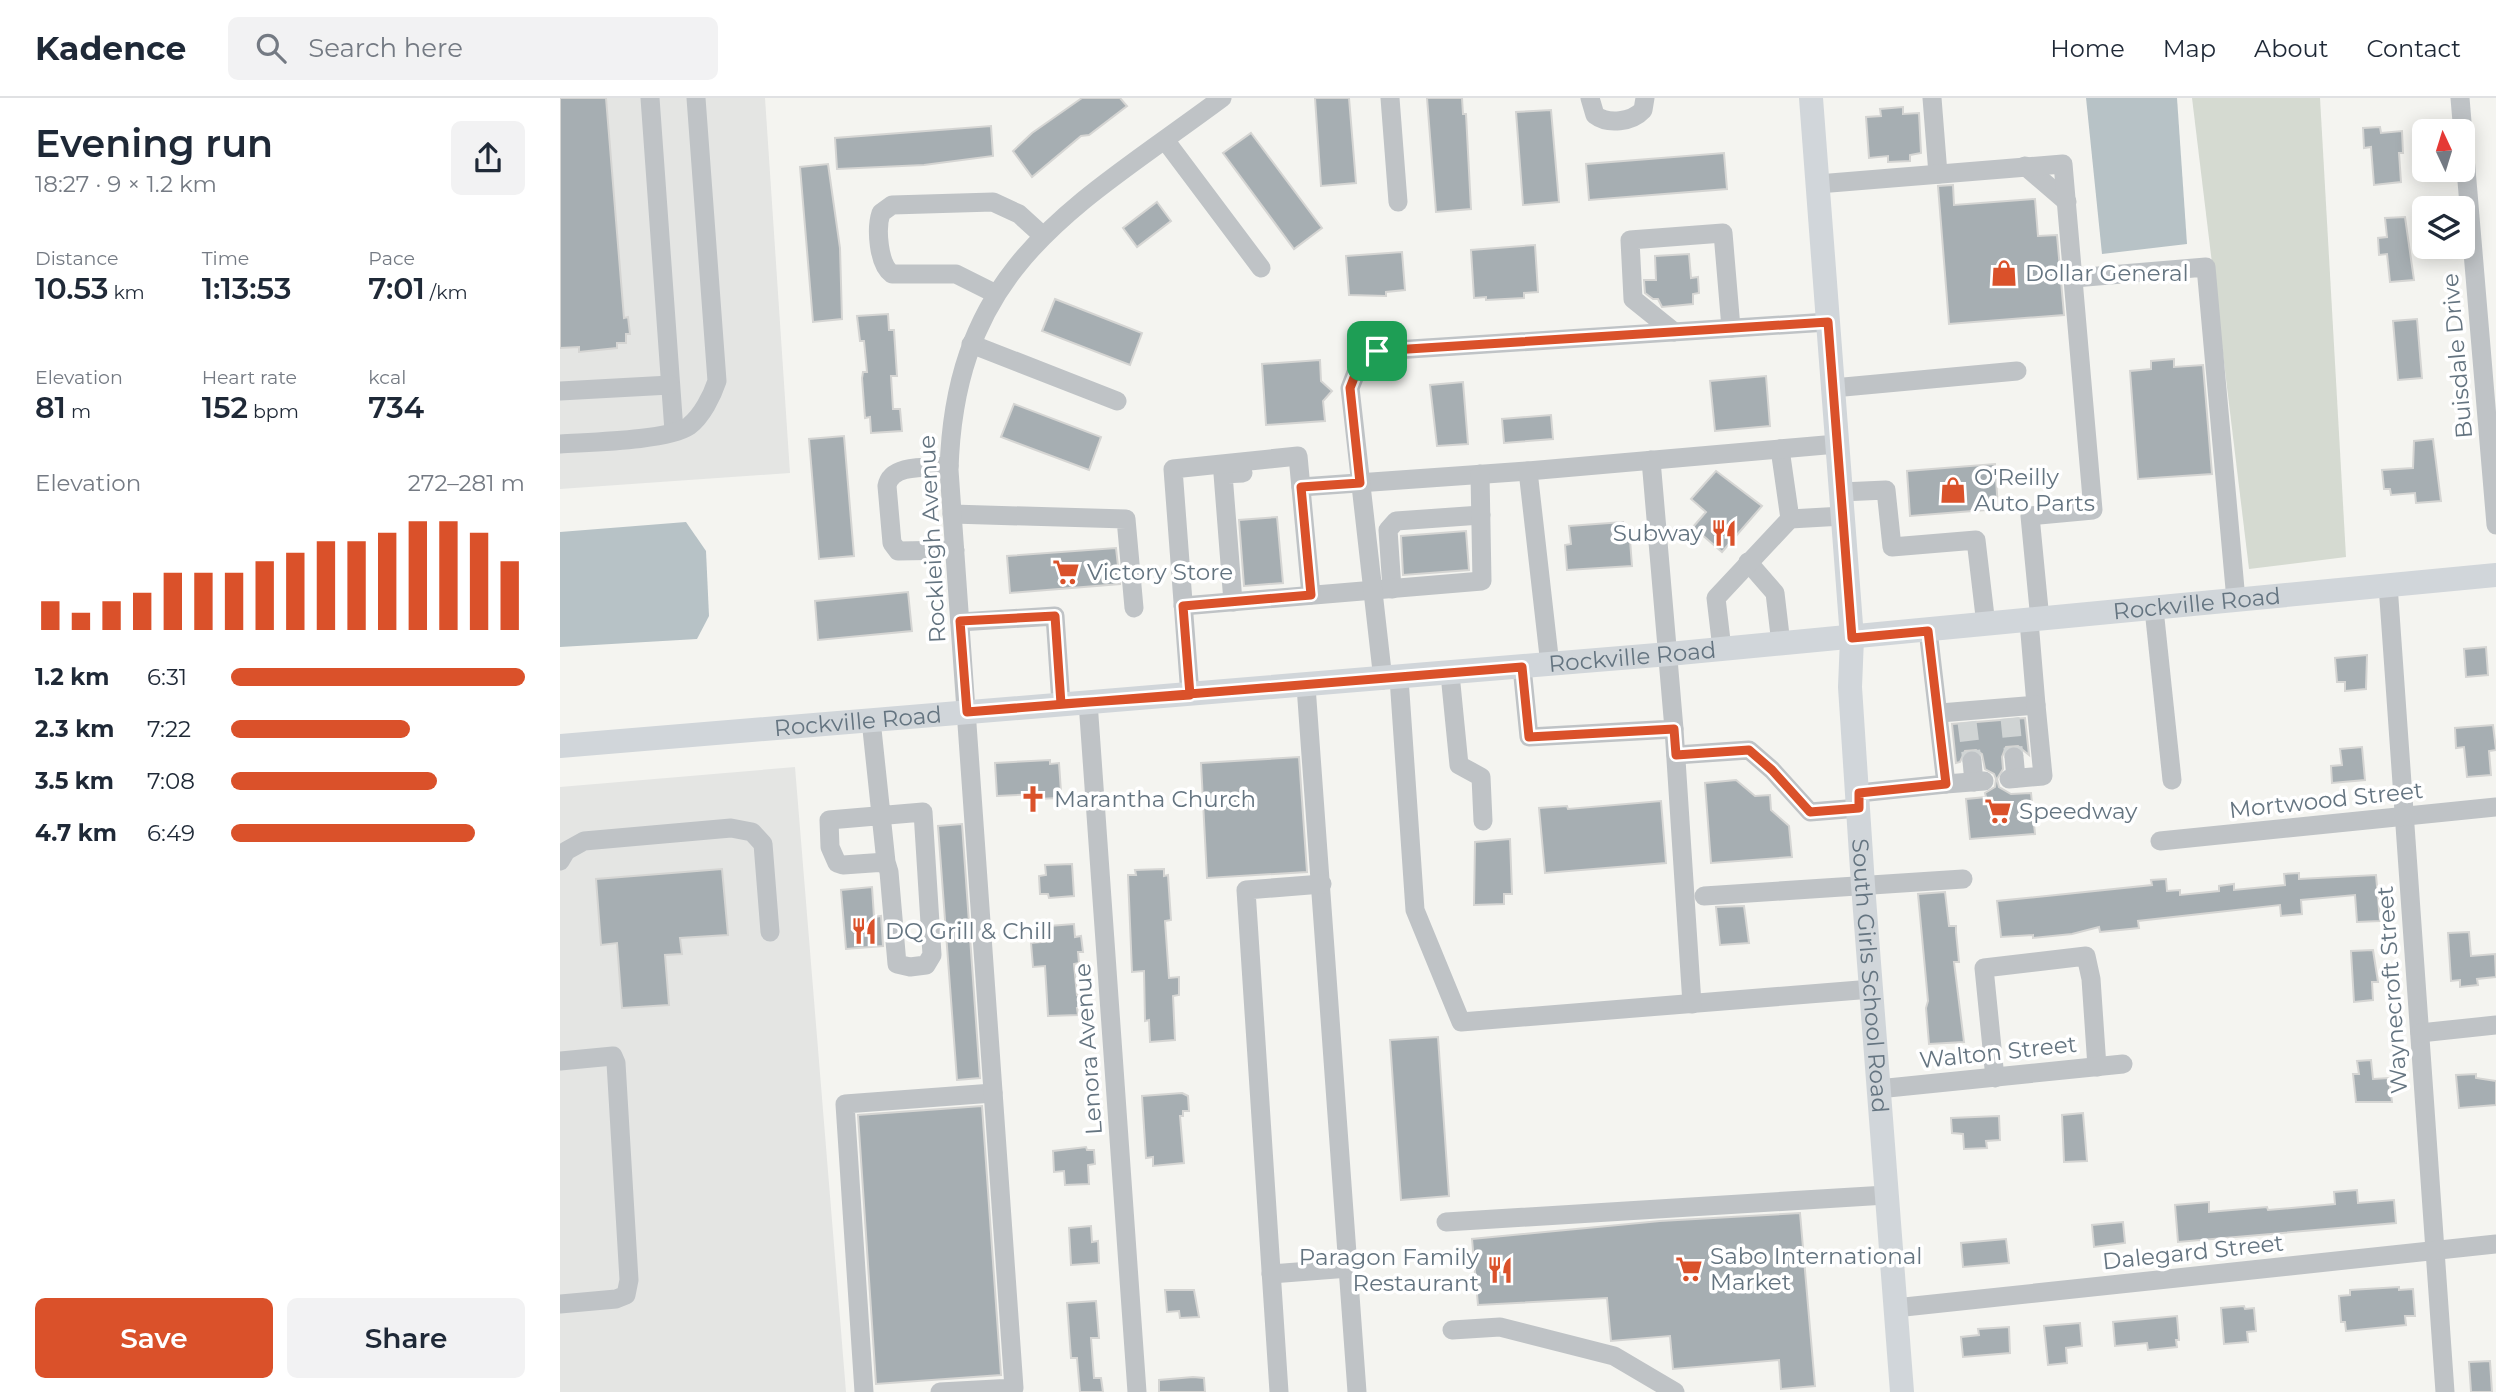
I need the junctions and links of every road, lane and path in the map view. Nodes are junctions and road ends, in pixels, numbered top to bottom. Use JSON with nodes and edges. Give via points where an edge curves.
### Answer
{"nodes":[{"id":1,"x":650,"y":98,"type":"edge"},
{"id":2,"x":696,"y":98,"type":"edge"},
{"id":3,"x":1222,"y":98,"type":"edge"},
{"id":4,"x":1390,"y":98,"type":"edge"},
{"id":5,"x":1590,"y":98,"type":"edge"},
{"id":6,"x":1645,"y":98,"type":"edge"},
{"id":7,"x":1811,"y":98,"type":"edge"},
{"id":8,"x":1932,"y":98,"type":"edge"},
{"id":9,"x":2459,"y":98,"type":"edge"},
{"id":10,"x":1195,"y":106,"type":"edge"},
{"id":11,"x":1165,"y":140,"type":"junction"},
{"id":12,"x":2025,"y":166,"type":"junction"},
{"id":13,"x":1938,"y":174,"type":"junction"},
{"id":14,"x":1818,"y":184,"type":"junction"},
{"id":15,"x":1398,"y":202,"type":"dead end"},
{"id":16,"x":2067,"y":202,"type":"junction"},
{"id":17,"x":1042,"y":235,"type":"junction"},
{"id":18,"x":1261,"y":268,"type":"dead end"},
{"id":19,"x":2074,"y":278,"type":"junction"},
{"id":20,"x":996,"y":294,"type":"junction"},
{"id":21,"x":1828,"y":322,"type":"junction"},
{"id":22,"x":1731,"y":328,"type":"junction"},
{"id":23,"x":1674,"y":332,"type":"junction"},
{"id":24,"x":971,"y":344,"type":"junction"},
{"id":25,"x":2017,"y":371,"type":"dead end"},
{"id":26,"x":670,"y":385,"type":"junction"},
{"id":27,"x":1833,"y":388,"type":"junction"},
{"id":28,"x":560,"y":391,"type":"edge"},
{"id":29,"x":1117,"y":401,"type":"dead end"},
{"id":30,"x":674,"y":431,"type":"junction"},
{"id":31,"x":560,"y":444,"type":"edge"},
{"id":32,"x":1837,"y":444,"type":"junction"},
{"id":33,"x":1780,"y":449,"type":"junction"},
{"id":34,"x":1258,"y":460,"type":"junction"},
{"id":35,"x":1651,"y":460,"type":"junction"},
{"id":36,"x":949,"y":466,"type":"junction"},
{"id":37,"x":1528,"y":471,"type":"junction"},
{"id":38,"x":1480,"y":474,"type":"junction"},
{"id":39,"x":1360,"y":483,"type":"junction"},
{"id":40,"x":1301,"y":487,"type":"junction"},
{"id":41,"x":1842,"y":504,"type":"junction"},
{"id":42,"x":952,"y":514,"type":"junction"},
{"id":43,"x":1481,"y":515,"type":"junction"},
{"id":44,"x":1790,"y":519,"type":"junction"},
{"id":45,"x":2496,"y":525,"type":"edge"},
{"id":46,"x":955,"y":551,"type":"junction"},
{"id":47,"x":1748,"y":562,"type":"junction"},
{"id":48,"x":2496,"y":575,"type":"edge"},
{"id":49,"x":2388,"y":585,"type":"junction"},
{"id":50,"x":1383,"y":589,"type":"junction"},
{"id":51,"x":1311,"y":595,"type":"junction"},
{"id":52,"x":2236,"y":600,"type":"junction"},
{"id":53,"x":1233,"y":602,"type":"junction"},
{"id":54,"x":1183,"y":606,"type":"junction"},
{"id":55,"x":1134,"y":608,"type":"dead end"},
{"id":56,"x":2154,"y":609,"type":"junction"},
{"id":57,"x":2035,"y":620,"type":"junction"},
{"id":58,"x":960,"y":621,"type":"junction"},
{"id":59,"x":1986,"y":625,"type":"junction"},
{"id":60,"x":1928,"y":631,"type":"junction"},
{"id":61,"x":1852,"y":638,"type":"junction"},
{"id":62,"x":1781,"y":644,"type":"junction"},
{"id":63,"x":1721,"y":649,"type":"junction"},
{"id":64,"x":1669,"y":654,"type":"junction"},
{"id":65,"x":1550,"y":665,"type":"junction"},
{"id":66,"x":1522,"y":667,"type":"junction"},
{"id":67,"x":1450,"y":674,"type":"junction"},
{"id":68,"x":1391,"y":679,"type":"junction"},
{"id":69,"x":1306,"y":685,"type":"junction"},
{"id":70,"x":1190,"y":695,"type":"junction"},
{"id":71,"x":1088,"y":702,"type":"junction"},
{"id":72,"x":1061,"y":704,"type":"junction"},
{"id":73,"x":2036,"y":705,"type":"junction"},
{"id":74,"x":967,"y":712,"type":"junction"},
{"id":75,"x":1940,"y":713,"type":"junction"},
{"id":76,"x":871,"y":720,"type":"junction"},
{"id":77,"x":1674,"y":729,"type":"junction"},
{"id":78,"x":560,"y":746,"type":"edge"},
{"id":79,"x":1676,"y":755,"type":"junction"},
{"id":80,"x":2014,"y":757,"type":"tunnel mouth"},
{"id":81,"x":1972,"y":761,"type":"tunnel mouth"},
{"id":82,"x":2172,"y":780,"type":"dead end"},
{"id":83,"x":1946,"y":784,"type":"junction"},
{"id":84,"x":1859,"y":801,"type":"junction"},
{"id":85,"x":2496,"y":807,"type":"edge"},
{"id":86,"x":881,"y":814,"type":"junction"},
{"id":87,"x":2404,"y":816,"type":"junction"},
{"id":88,"x":1483,"y":821,"type":"dead end"},
{"id":89,"x":2160,"y":841,"type":"dead end"},
{"id":90,"x":560,"y":862,"type":"edge"},
{"id":91,"x":886,"y":862,"type":"junction"},
{"id":92,"x":1963,"y":879,"type":"dead end"},
{"id":93,"x":1322,"y":884,"type":"junction"},
{"id":94,"x":1863,"y":886,"type":"junction"},
{"id":95,"x":1704,"y":896,"type":"dead end"},
{"id":96,"x":770,"y":932,"type":"dead end"},
{"id":97,"x":1872,"y":989,"type":"junction"},
{"id":98,"x":1692,"y":1004,"type":"junction"},
{"id":99,"x":2496,"y":1025,"type":"edge"},
{"id":100,"x":2420,"y":1032,"type":"junction"},
{"id":101,"x":560,"y":1060,"type":"edge"},
{"id":102,"x":2123,"y":1064,"type":"dead end"},
{"id":103,"x":2097,"y":1067,"type":"junction"},
{"id":104,"x":1995,"y":1078,"type":"junction"},
{"id":105,"x":1878,"y":1089,"type":"junction"},
{"id":106,"x":993,"y":1093,"type":"junction"},
{"id":107,"x":1886,"y":1195,"type":"junction"},
{"id":108,"x":1446,"y":1222,"type":"dead end"},
{"id":109,"x":2496,"y":1244,"type":"edge"},
{"id":110,"x":2435,"y":1250,"type":"junction"},
{"id":111,"x":1349,"y":1268,"type":"junction"},
{"id":112,"x":1271,"y":1274,"type":"junction"},
{"id":113,"x":560,"y":1304,"type":"edge"},
{"id":114,"x":1895,"y":1308,"type":"junction"},
{"id":115,"x":1452,"y":1330,"type":"dead end"},
{"id":116,"x":864,"y":1392,"type":"edge"},
{"id":117,"x":940,"y":1392,"type":"edge"},
{"id":118,"x":1137,"y":1392,"type":"edge"},
{"id":119,"x":1279,"y":1392,"type":"edge"},
{"id":120,"x":1357,"y":1392,"type":"edge"},
{"id":121,"x":1675,"y":1392,"type":"edge"},
{"id":122,"x":1902,"y":1392,"type":"edge"},
{"id":123,"x":2445,"y":1392,"type":"edge"}],
"edges":[{"from":1,"to":26,"type":"street"},
{"from":2,"to":30,"type":"street","via":[[717,381],[712,398],[688,426]]},
{"from":3,"to":10,"type":"street","name":"Rockleigh Avenue"},
{"from":4,"to":15,"type":"street"},
{"from":5,"to":6,"type":"street","via":[[1595,115],[1606,121],[1633,119],[1643,110]]},
{"from":7,"to":14,"type":"main road","name":"South Girls School Road"},
{"from":8,"to":13,"type":"street"},
{"from":9,"to":45,"type":"street","name":"Buisdale Drive"},
{"from":10,"to":11,"type":"street","name":"Rockleigh Avenue"},
{"from":11,"to":17,"type":"street","name":"Rockleigh Avenue"},
{"from":11,"to":18,"type":"street"},
{"from":12,"to":13,"type":"street"},
{"from":12,"to":16,"type":"street"},
{"from":12,"to":16,"type":"street","via":[[2063,163]]},
{"from":13,"to":14,"type":"street"},
{"from":14,"to":21,"type":"main road","name":"South Girls School Road"},
{"from":16,"to":19,"type":"street"},
{"from":17,"to":20,"type":"street","name":"Rockleigh Avenue"},
{"from":17,"to":20,"type":"street","via":[[1008,207],[981,200],[892,205],[881,213],[883,261],[892,274],[956,274]]},
{"from":19,"to":52,"type":"street","via":[[2206,267]]},
{"from":19,"to":57,"type":"street","via":[[2093,510],[2030,516]]},
{"from":20,"to":24,"type":"street","name":"Rockleigh Avenue"},
{"from":21,"to":22,"type":"street"},
{"from":21,"to":27,"type":"main road","name":"South Girls School Road"},
{"from":22,"to":23,"type":"street"},
{"from":22,"to":23,"type":"street","via":[[1723,233],[1630,240],[1633,299]]},
{"from":23,"to":39,"type":"street","via":[[1364,352],[1350,388]]},
{"from":24,"to":29,"type":"street"},
{"from":24,"to":36,"type":"street","name":"Rockleigh Avenue","via":[[955,398]]},
{"from":25,"to":27,"type":"street"},
{"from":26,"to":28,"type":"street"},
{"from":26,"to":30,"type":"street"},
{"from":27,"to":32,"type":"main road","name":"South Girls School Road"},
{"from":30,"to":31,"type":"street"},
{"from":32,"to":33,"type":"street"},
{"from":32,"to":41,"type":"main road","name":"South Girls School Road"},
{"from":33,"to":35,"type":"street"},
{"from":33,"to":44,"type":"street"},
{"from":34,"to":40,"type":"street","via":[[1298,457]]},
{"from":34,"to":53,"type":"street","via":[[1252,472],[1223,474]]},
{"from":34,"to":54,"type":"street","via":[[1172,469]]},
{"from":35,"to":37,"type":"street"},
{"from":35,"to":64,"type":"street"},
{"from":36,"to":42,"type":"street","name":"Rockleigh Avenue"},
{"from":36,"to":46,"type":"street","via":[[897,471],[887,485],[891,540],[898,551]]},
{"from":37,"to":38,"type":"street"},
{"from":37,"to":65,"type":"street"},
{"from":38,"to":39,"type":"street"},
{"from":38,"to":43,"type":"street"},
{"from":39,"to":40,"type":"street"},
{"from":39,"to":50,"type":"street"},
{"from":40,"to":51,"type":"street"},
{"from":41,"to":44,"type":"street"},
{"from":41,"to":59,"type":"street","via":[[1886,490],[1892,547],[1976,540]]},
{"from":41,"to":61,"type":"main road","name":"South Girls School Road"},
{"from":42,"to":46,"type":"street","name":"Rockleigh Avenue"},
{"from":42,"to":55,"type":"street","via":[[1126,519]]},
{"from":43,"to":50,"type":"street","via":[[1396,520],[1388,530]]},
{"from":43,"to":50,"type":"street","via":[[1482,581]]},
{"from":44,"to":47,"type":"street"},
{"from":46,"to":58,"type":"street","name":"Rockleigh Avenue"},
{"from":47,"to":62,"type":"street","via":[[1775,593]]},
{"from":47,"to":63,"type":"street","via":[[1716,598]]},
{"from":48,"to":49,"type":"main road","name":"Rockville Road"},
{"from":49,"to":52,"type":"main road","name":"Rockville Road"},
{"from":49,"to":87,"type":"street","name":"Waynecroft Street"},
{"from":50,"to":51,"type":"street"},
{"from":50,"to":68,"type":"street"},
{"from":51,"to":53,"type":"street"},
{"from":52,"to":56,"type":"main road","name":"Rockville Road"},
{"from":53,"to":54,"type":"street"},
{"from":54,"to":70,"type":"street"},
{"from":56,"to":57,"type":"main road","name":"Rockville Road"},
{"from":56,"to":82,"type":"street"},
{"from":57,"to":59,"type":"main road","name":"Rockville Road"},
{"from":57,"to":73,"type":"street"},
{"from":58,"to":72,"type":"street","via":[[1055,616]]},
{"from":58,"to":74,"type":"street","name":"Rockleigh Avenue"},
{"from":59,"to":60,"type":"main road","name":"Rockville Road"},
{"from":60,"to":61,"type":"main road","name":"Rockville Road"},
{"from":60,"to":75,"type":"street"},
{"from":61,"to":62,"type":"main road","name":"Rockville Road"},
{"from":61,"to":84,"type":"main road","name":"South Girls School Road","via":[[1850,687]]},
{"from":62,"to":63,"type":"main road","name":"Rockville Road"},
{"from":63,"to":64,"type":"main road","name":"Rockville Road"},
{"from":64,"to":65,"type":"main road","name":"Rockville Road"},
{"from":64,"to":77,"type":"street"},
{"from":65,"to":66,"type":"main road","name":"Rockville Road"},
{"from":66,"to":67,"type":"main road","name":"Rockville Road"},
{"from":66,"to":77,"type":"street","via":[[1529,737]]},
{"from":67,"to":68,"type":"main road","name":"Rockville Road"},
{"from":67,"to":88,"type":"street","via":[[1459,765],[1481,777]]},
{"from":68,"to":69,"type":"main road","name":"Rockville Road"},
{"from":68,"to":98,"type":"street","via":[[1415,910],[1461,1022]]},
{"from":69,"to":70,"type":"main road","name":"Rockville Road"},
{"from":69,"to":93,"type":"street"},
{"from":70,"to":71,"type":"main road","name":"Rockville Road"},
{"from":71,"to":72,"type":"main road","name":"Rockville Road"},
{"from":71,"to":118,"type":"street","name":"Lenora Avenue"},
{"from":72,"to":74,"type":"main road","name":"Rockville Road"},
{"from":73,"to":75,"type":"street","via":[[1967,716]]},
{"from":73,"to":80,"type":"street","via":[[2043,776],[2013,778]]},
{"from":74,"to":76,"type":"main road","name":"Rockville Road"},
{"from":74,"to":106,"type":"street","name":"Rockleigh Avenue"},
{"from":75,"to":83,"type":"street"},
{"from":76,"to":78,"type":"main road","name":"Rockville Road"},
{"from":76,"to":86,"type":"street"},
{"from":77,"to":79,"type":"street"},
{"from":79,"to":84,"type":"street","via":[[1749,750],[1810,812]]},
{"from":79,"to":98,"type":"street"},
{"from":81,"to":83,"type":"street","via":[[1979,782]]},
{"from":83,"to":84,"type":"street"},
{"from":84,"to":94,"type":"main road","name":"South Girls School Road"},
{"from":85,"to":87,"type":"street","name":"Mortwood Street"},
{"from":86,"to":91,"type":"street"},
{"from":86,"to":91,"type":"street","via":[[829,820],[830,847],[837,863],[843,865]]},
{"from":86,"to":91,"type":"street","via":[[923,812],[932,955],[926,965],[897,964]]},
{"from":87,"to":89,"type":"street","name":"Mortwood Street"},
{"from":87,"to":100,"type":"street","name":"Waynecroft Street"},
{"from":90,"to":96,"type":"street","via":[[566,851],[584,841],[731,828],[752,832],[763,844]]},
{"from":92,"to":94,"type":"street"},
{"from":93,"to":111,"type":"street"},
{"from":93,"to":112,"type":"street","via":[[1246,890]]},
{"from":94,"to":95,"type":"street"},
{"from":94,"to":97,"type":"main road","name":"South Girls School Road"},
{"from":97,"to":98,"type":"street"},
{"from":97,"to":105,"type":"main road","name":"South Girls School Road"},
{"from":99,"to":100,"type":"street"},
{"from":100,"to":110,"type":"street","name":"Waynecroft Street"},
{"from":101,"to":113,"type":"street","via":[[613,1056],[616,1063],[629,1280],[626,1295],[616,1299]]},
{"from":102,"to":103,"type":"street","name":"Walton Street"},
{"from":103,"to":104,"type":"street","name":"Walton Street"},
{"from":103,"to":104,"type":"street","via":[[2086,956],[1984,968]]},
{"from":104,"to":105,"type":"street","name":"Walton Street"},
{"from":105,"to":107,"type":"main road","name":"South Girls School Road"},
{"from":106,"to":116,"type":"street","via":[[845,1104]]},
{"from":106,"to":117,"type":"street","name":"Rockleigh Avenue","via":[[1014,1388]]},
{"from":107,"to":108,"type":"street"},
{"from":107,"to":114,"type":"main road","name":"South Girls School Road"},
{"from":109,"to":110,"type":"street","name":"Dalegard Street"},
{"from":110,"to":114,"type":"street","name":"Dalegard Street"},
{"from":110,"to":123,"type":"street","name":"Waynecroft Street"},
{"from":111,"to":112,"type":"street"},
{"from":111,"to":120,"type":"street"},
{"from":112,"to":119,"type":"street"},
{"from":114,"to":122,"type":"main road","name":"South Girls School Road"},
{"from":115,"to":121,"type":"street","via":[[1500,1327],[1614,1356]]}]}
